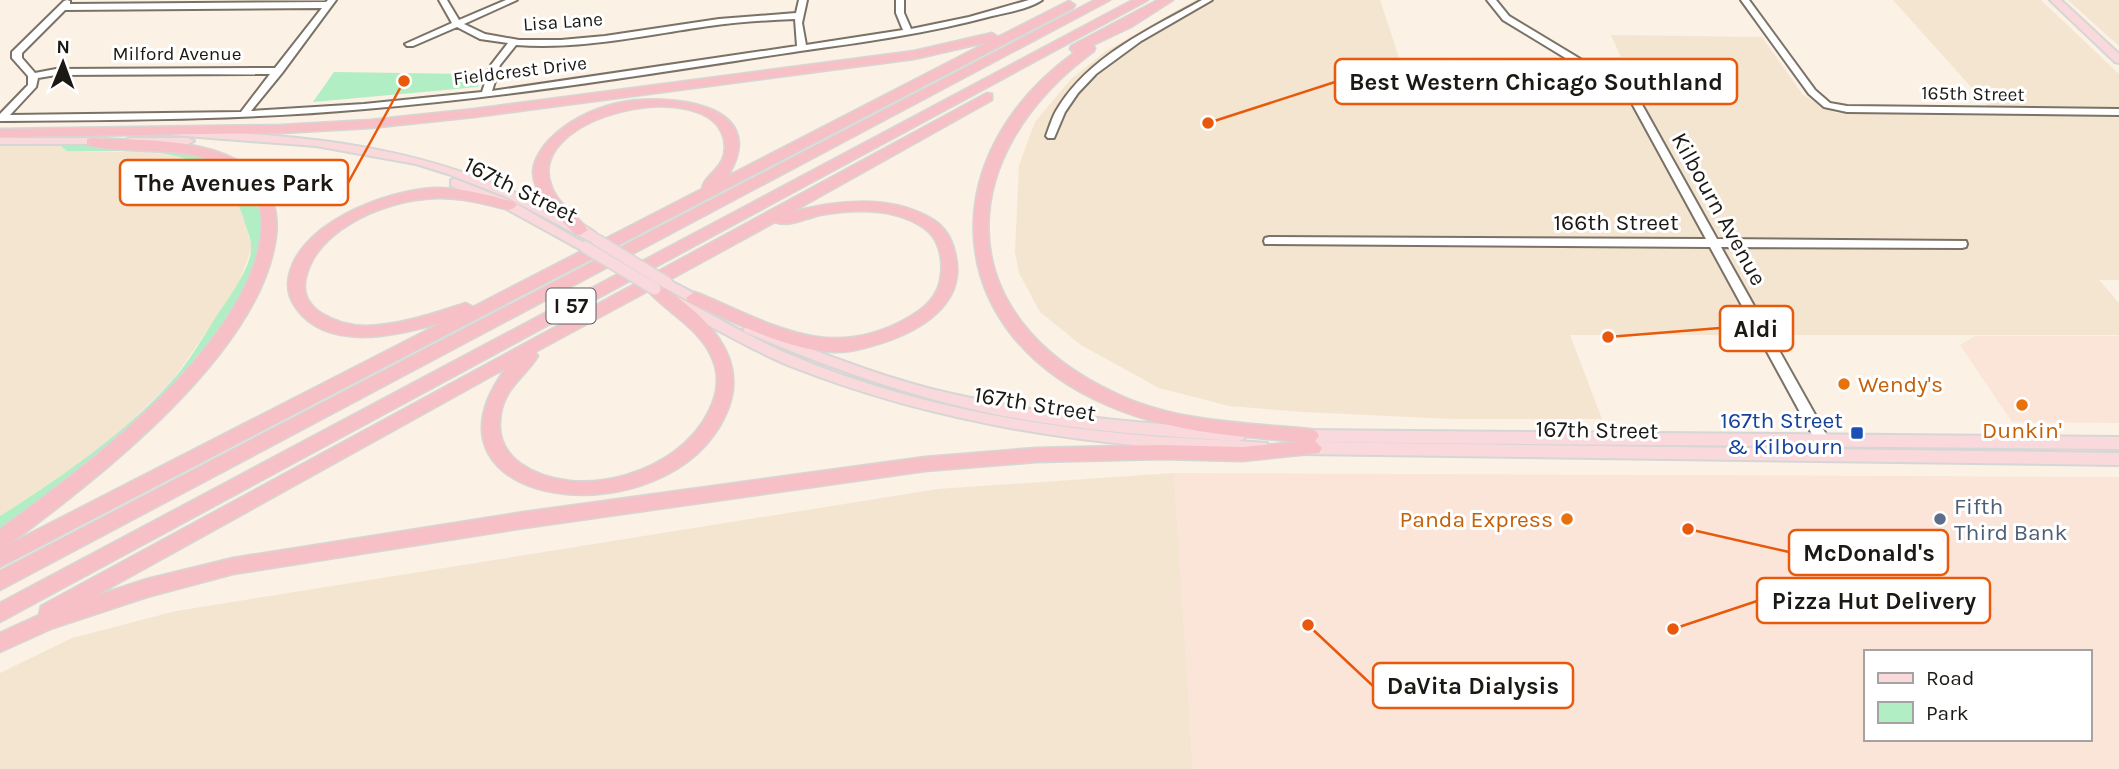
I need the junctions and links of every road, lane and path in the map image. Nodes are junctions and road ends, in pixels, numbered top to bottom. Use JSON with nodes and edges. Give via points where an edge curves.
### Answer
{"nodes":[{"id":1,"x":443,"y":0,"type":"edge"},
{"id":2,"x":513,"y":0,"type":"edge"},
{"id":3,"x":803,"y":0,"type":"edge"},
{"id":4,"x":900,"y":0,"type":"edge"},
{"id":5,"x":1038,"y":0,"type":"edge"},
{"id":6,"x":1078,"y":0,"type":"edge"},
{"id":7,"x":1104,"y":0,"type":"edge"},
{"id":8,"x":1142,"y":0,"type":"edge"},
{"id":9,"x":1167,"y":0,"type":"edge"},
{"id":10,"x":1208,"y":0,"type":"edge"},
{"id":11,"x":1491,"y":0,"type":"edge"},
{"id":12,"x":1745,"y":0,"type":"edge"},
{"id":13,"x":2055,"y":0,"type":"edge"},
{"id":14,"x":66,"y":3,"type":"edge"},
{"id":15,"x":331,"y":3,"type":"edge"},
{"id":16,"x":1014,"y":4,"type":"edge"},
{"id":17,"x":1050,"y":14,"type":"junction"},
{"id":18,"x":799,"y":16,"type":"junction"},
{"id":19,"x":1135,"y":18,"type":"junction"},
{"id":20,"x":458,"y":24,"type":"junction"},
{"id":21,"x":907,"y":30,"type":"junction"},
{"id":22,"x":513,"y":43,"type":"junction"},
{"id":23,"x":410,"y":44,"type":"dead end"},
{"id":24,"x":802,"y":48,"type":"junction"},
{"id":25,"x":2119,"y":60,"type":"edge"},
{"id":26,"x":279,"y":71,"type":"junction"},
{"id":27,"x":33,"y":76,"type":"junction"},
{"id":28,"x":486,"y":93,"type":"junction"},
{"id":29,"x":2119,"y":112,"type":"edge"},
{"id":30,"x":244,"y":114,"type":"junction"},
{"id":31,"x":1,"y":118,"type":"edge"},
{"id":32,"x":0,"y":134,"type":"edge"},
{"id":33,"x":1051,"y":136,"type":"dead end"},
{"id":34,"x":79,"y":141,"type":"junction"},
{"id":35,"x":0,"y":142,"type":"edge"},
{"id":36,"x":509,"y":205,"type":"junction"},
{"id":37,"x":661,"y":217,"type":"junction"},
{"id":38,"x":580,"y":230,"type":"junction"},
{"id":39,"x":733,"y":239,"type":"junction"},
{"id":40,"x":1269,"y":241,"type":"dead end"},
{"id":41,"x":1713,"y":243,"type":"junction"},
{"id":42,"x":1962,"y":244,"type":"dead end"},
{"id":43,"x":547,"y":275,"type":"junction"},
{"id":44,"x":661,"y":286,"type":"junction"},
{"id":45,"x":694,"y":298,"type":"junction"},
{"id":46,"x":589,"y":316,"type":"junction"},
{"id":47,"x":1822,"y":439,"type":"junction"},
{"id":48,"x":1312,"y":442,"type":"junction"},
{"id":49,"x":2119,"y":443,"type":"edge"},
{"id":50,"x":1832,"y":456,"type":"junction"},
{"id":51,"x":2119,"y":459,"type":"edge"},
{"id":52,"x":0,"y":540,"type":"edge"},
{"id":53,"x":0,"y":559,"type":"edge"},
{"id":54,"x":0,"y":581,"type":"edge"},
{"id":55,"x":0,"y":612,"type":"edge"},
{"id":56,"x":0,"y":641,"type":"edge"}],
"edges":[{"from":1,"to":20,"type":"street"},
{"from":2,"to":20,"type":"street"},
{"from":3,"to":18,"type":"street"},
{"from":4,"to":21,"type":"street"},
{"from":5,"to":16,"type":"street","name":"Fieldcrest Drive"},
{"from":6,"to":17,"type":"highway"},
{"from":7,"to":54,"type":"highway","number":"I 57"},
{"from":8,"to":55,"type":"highway","number":"I 57"},
{"from":9,"to":19,"type":"highway"},
{"from":10,"to":33,"type":"street","via":[[1100,65],[1074,90],[1055,119]]},
{"from":11,"to":41,"type":"street","name":"Kilbourn Avenue","via":[[1506,18],[1632,94]]},
{"from":12,"to":29,"type":"street","name":"165th Street","via":[[1812,92],[1827,105],[1847,109]]},
{"from":13,"to":25,"type":"main road"},
{"from":14,"to":15,"type":"street"},
{"from":14,"to":27,"type":"street","via":[[18,52],[17,58]]},
{"from":15,"to":26,"type":"street"},
{"from":16,"to":21,"type":"street","name":"Fieldcrest Drive","via":[[977,18]]},
{"from":17,"to":32,"type":"highway","via":[[987,38],[914,55],[452,116],[281,129]]},
{"from":17,"to":37,"type":"highway"},
{"from":18,"to":22,"type":"street","name":"Lisa Lane","via":[[730,20],[559,44]]},
{"from":18,"to":24,"type":"street"},
{"from":19,"to":39,"type":"highway"},
{"from":19,"to":48,"type":"highway","via":[[1068,62],[1038,89],[1011,124],[995,157],[985,187],[981,245],[1001,308],[1060,370],[1111,400],[1153,416]]},
{"from":20,"to":22,"type":"street","name":"Lisa Lane","via":[[484,37]]},
{"from":20,"to":23,"type":"street"},
{"from":21,"to":24,"type":"street","name":"Fieldcrest Drive"},
{"from":22,"to":28,"type":"street","via":[[496,65]]},
{"from":24,"to":28,"type":"street","name":"Fieldcrest Drive"},
{"from":26,"to":27,"type":"street","name":"Milford Avenue","via":[[56,72]]},
{"from":26,"to":30,"type":"street"},
{"from":27,"to":31,"type":"street","via":[[33,85]]},
{"from":28,"to":30,"type":"street","name":"Fieldcrest Drive"},
{"from":30,"to":31,"type":"street","name":"Fieldcrest Drive"},
{"from":32,"to":38,"type":"main road","name":"167th Street","via":[[253,136],[343,146],[451,171],[519,198]]},
{"from":34,"to":35,"type":"main road","name":"167th Street"},
{"from":34,"to":36,"type":"main road","name":"167th Street","via":[[247,144],[335,153],[442,178]]},
{"from":34,"to":52,"type":"highway","via":[[182,149],[236,165],[264,193],[270,216],[268,245],[259,278],[236,318],[183,387],[86,478]]},
{"from":36,"to":43,"type":"highway","via":[[434,193],[374,206],[323,237],[294,279],[295,297],[309,315],[329,324],[354,331],[393,328],[487,302]]},
{"from":36,"to":44,"type":"main road","name":"167th Street","bridge":true},
{"from":37,"to":38,"type":"highway","via":[[709,186],[730,161],[734,147],[730,131],[703,109],[662,102],[624,106],[585,120],[555,141],[542,162],[541,183]]},
{"from":37,"to":43,"type":"highway"},
{"from":38,"to":44,"type":"main road","name":"167th Street","bridge":true},
{"from":39,"to":45,"type":"highway","via":[[814,210],[883,208],[929,224],[943,241],[950,262],[947,283],[939,302],[916,321],[867,342],[837,346],[807,343]]},
{"from":39,"to":46,"type":"highway"},
{"from":40,"to":41,"type":"street","name":"166th Street"},
{"from":41,"to":42,"type":"street","name":"166th Street"},
{"from":41,"to":47,"type":"street","name":"Kilbourn Avenue"},
{"from":43,"to":53,"type":"highway"},
{"from":44,"to":45,"type":"main road","name":"167th Street"},
{"from":44,"to":46,"type":"highway","via":[[709,336],[722,357],[727,381],[716,416],[689,449],[649,473],[600,487],[551,486],[527,478],[505,462],[490,436],[491,409],[516,366]]},
{"from":44,"to":48,"type":"main road","name":"167th Street","via":[[793,361],[931,408],[1103,438],[1184,444]]},
{"from":45,"to":48,"type":"main road","name":"167th Street","via":[[799,351],[937,397],[1101,426]]},
{"from":46,"to":56,"type":"highway"},
{"from":47,"to":48,"type":"main road","name":"167th Street"},
{"from":47,"to":49,"type":"main road","name":"167th Street"},
{"from":47,"to":50,"type":"street","name":"Kilbourn Avenue"},
{"from":48,"to":50,"type":"main road","name":"167th Street"},
{"from":48,"to":56,"type":"highway","via":[[1242,454],[1036,455],[926,464],[524,520],[233,566],[148,588]]},
{"from":50,"to":51,"type":"main road","name":"167th Street"}]}
